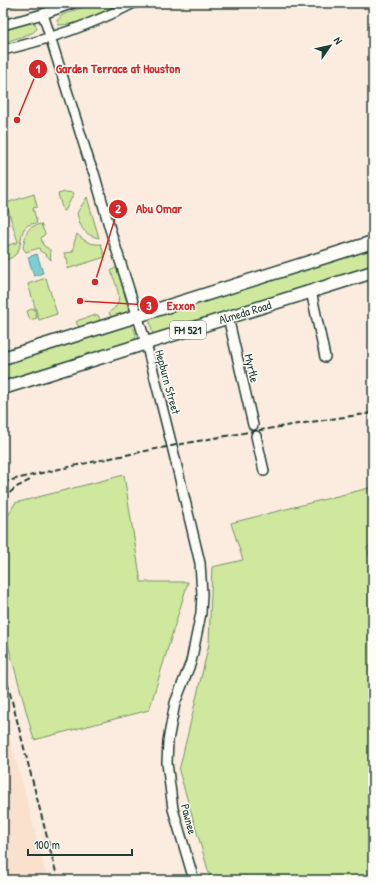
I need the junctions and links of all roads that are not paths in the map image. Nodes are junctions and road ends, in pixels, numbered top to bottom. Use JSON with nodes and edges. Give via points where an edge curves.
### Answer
{"nodes":[{"id":1,"x":73,"y":3,"type":"edge"},
{"id":2,"x":134,"y":3,"type":"edge"},
{"id":3,"x":43,"y":14,"type":"junction"},
{"id":4,"x":3,"y":25,"type":"edge"},
{"id":5,"x":51,"y":38,"type":"junction"},
{"id":6,"x":3,"y":50,"type":"edge"},
{"id":7,"x":373,"y":242,"type":"edge"},
{"id":8,"x":373,"y":272,"type":"edge"},
{"id":9,"x":311,"y":291,"type":"junction"},
{"id":10,"x":136,"y":316,"type":"junction"},
{"id":11,"x":228,"y":317,"type":"junction"},
{"id":12,"x":146,"y":343,"type":"junction"},
{"id":13,"x":325,"y":357,"type":"dead end"},
{"id":14,"x":3,"y":358,"type":"edge"},
{"id":15,"x":3,"y":388,"type":"edge"},
{"id":16,"x":253,"y":424,"type":"dead end"},
{"id":17,"x":256,"y":436,"type":"dead end"},
{"id":18,"x":264,"y":471,"type":"dead end"},
{"id":19,"x":167,"y":763,"type":"joint"},
{"id":20,"x":194,"y":880,"type":"edge"}],
"edges":[{"from":1,"to":3,"type":"street"},
{"from":2,"to":5,"type":"street"},
{"from":3,"to":4,"type":"street"},
{"from":3,"to":5,"type":"street","name":"Hepburn Street"},
{"from":5,"to":6,"type":"street"},
{"from":5,"to":10,"type":"street","name":"Hepburn Street"},
{"from":7,"to":10,"type":"main road","number":"FM 521"},
{"from":8,"to":9,"type":"main road","name":"Almeda Road","number":"FM 521"},
{"from":9,"to":11,"type":"main road","name":"Almeda Road","number":"FM 521"},
{"from":9,"to":13,"type":"street"},
{"from":10,"to":12,"type":"street","name":"Hepburn Street"},
{"from":10,"to":14,"type":"main road","number":"FM 521"},
{"from":11,"to":12,"type":"main road","name":"Almeda Road","number":"FM 521"},
{"from":11,"to":16,"type":"street","name":"Myrtle"},
{"from":12,"to":15,"type":"main road","name":"Almeda Road","number":"FM 521"},
{"from":12,"to":19,"type":"street","name":"Hepburn Street","via":[[196,545],[202,587],[201,613],[195,645],[175,703]]},
{"from":17,"to":18,"type":"street"},
{"from":19,"to":20,"type":"street","name":"Pawnee","via":[[173,809]]}]}
